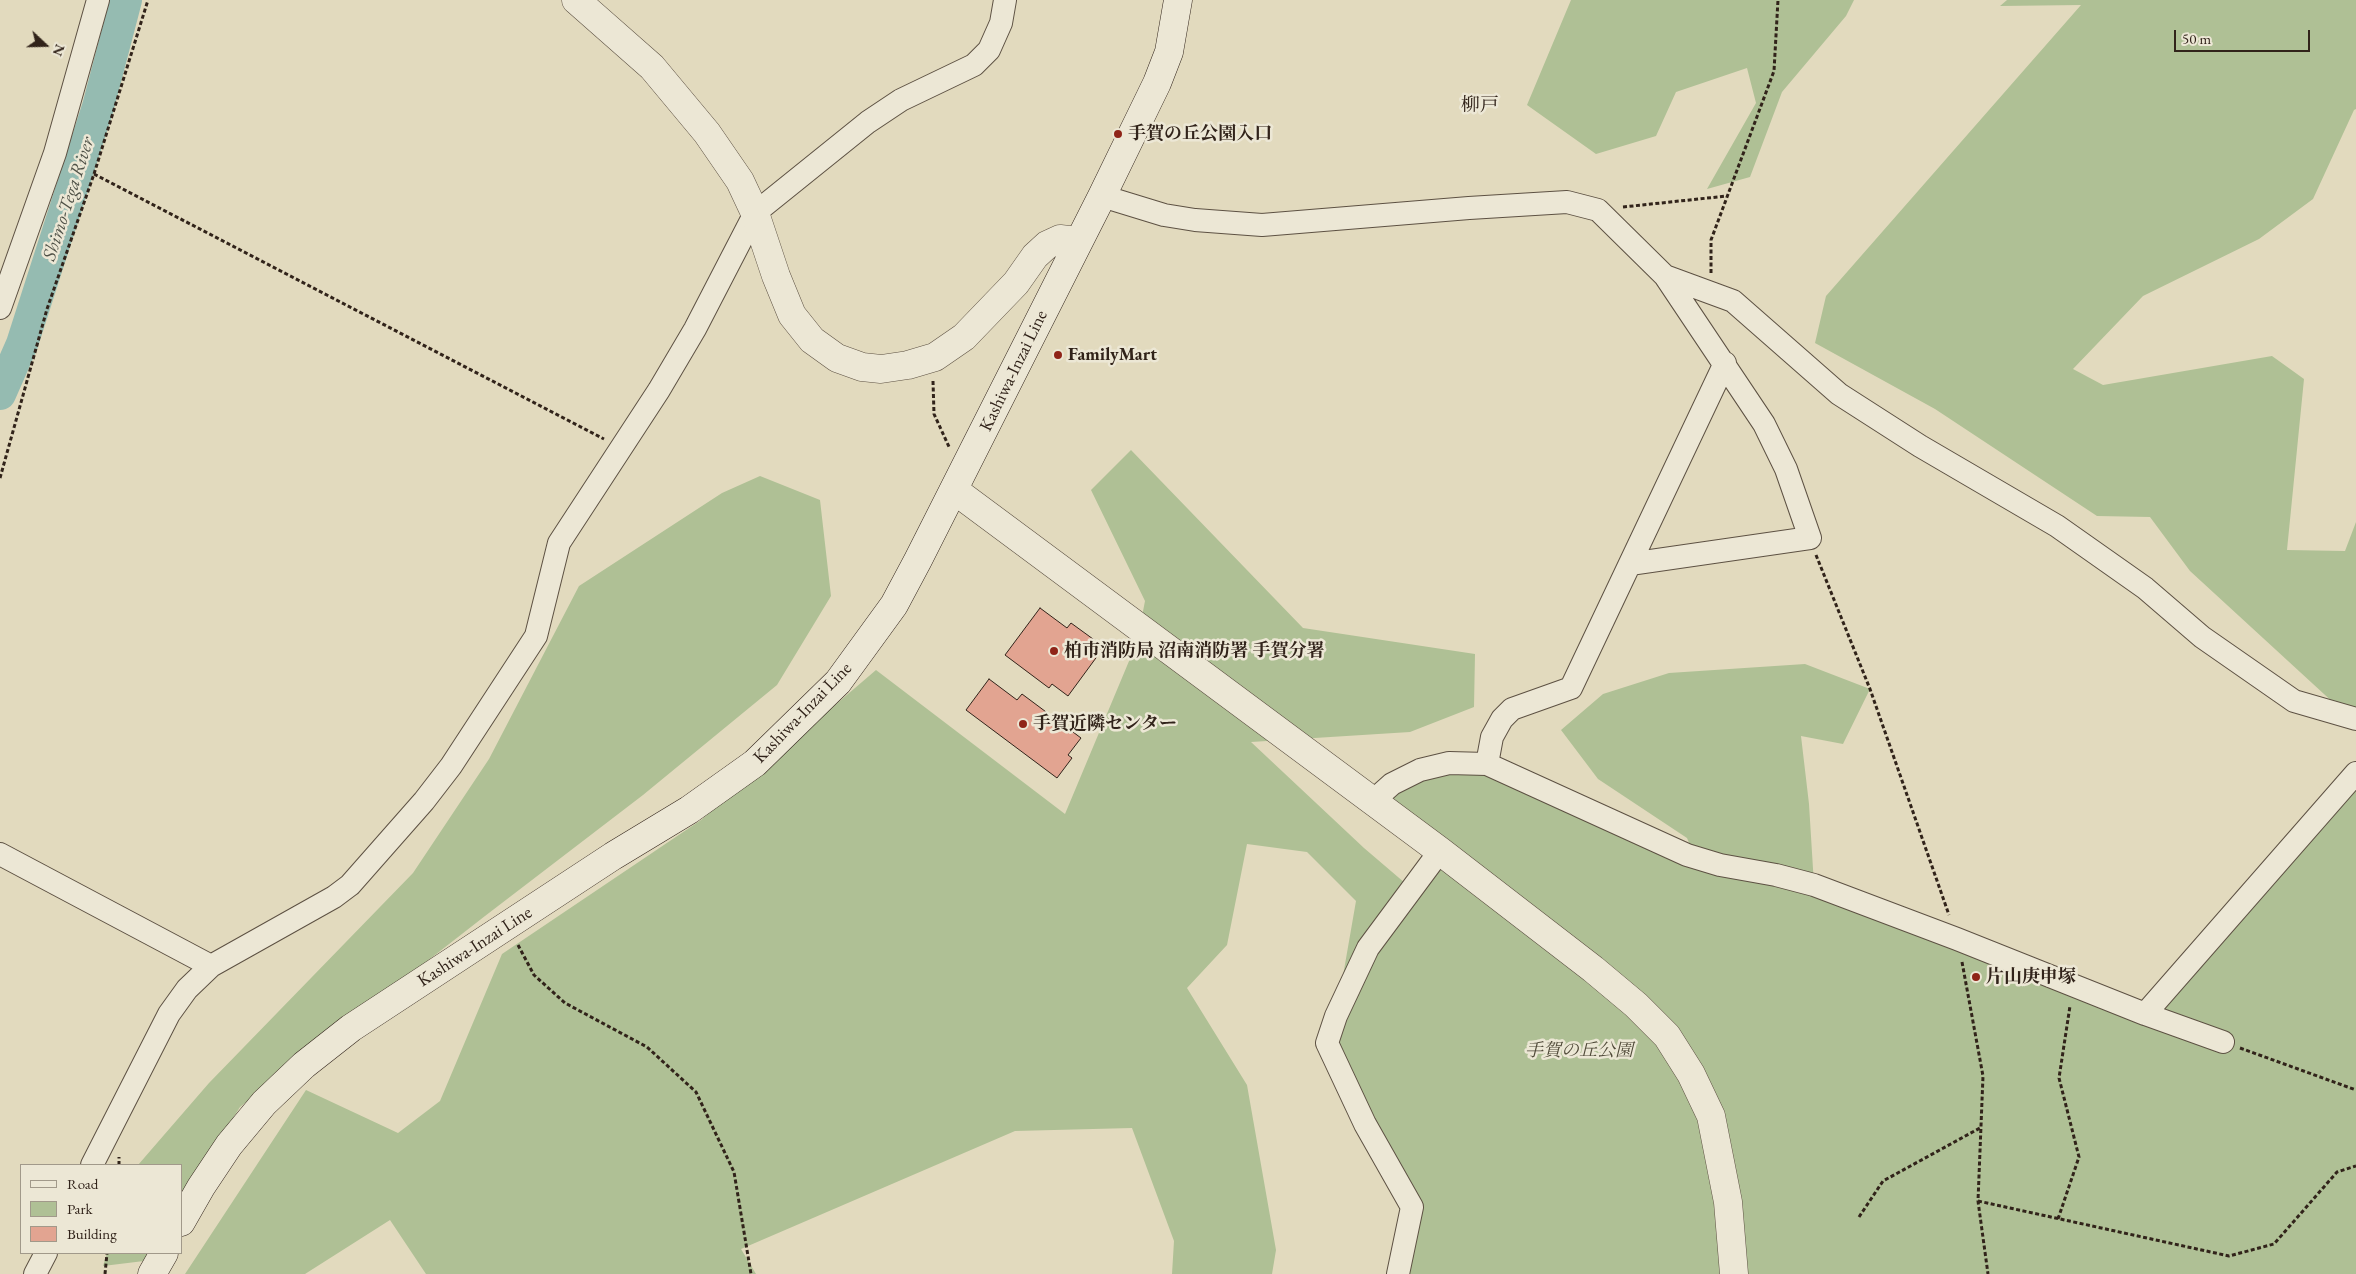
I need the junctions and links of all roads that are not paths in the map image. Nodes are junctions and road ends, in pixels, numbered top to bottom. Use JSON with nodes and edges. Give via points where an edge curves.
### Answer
{"nodes":[{"id":1,"x":98,"y":0,"type":"edge"},
{"id":2,"x":576,"y":0,"type":"edge"},
{"id":3,"x":1005,"y":0,"type":"edge"},
{"id":4,"x":1178,"y":0,"type":"edge"},
{"id":5,"x":1102,"y":196,"type":"junction"},
{"id":6,"x":754,"y":213,"type":"junction"},
{"id":7,"x":1078,"y":241,"type":"junction"},
{"id":8,"x":1665,"y":276,"type":"junction"},
{"id":9,"x":0,"y":308,"type":"edge"},
{"id":10,"x":1725,"y":364,"type":"junction"},
{"id":11,"x":959,"y":480,"type":"junction"},
{"id":12,"x":1630,"y":564,"type":"junction"},
{"id":13,"x":2356,"y":719,"type":"edge"},
{"id":14,"x":1486,"y":764,"type":"junction"},
{"id":15,"x":2356,"y":773,"type":"edge"},
{"id":16,"x":1374,"y":801,"type":"junction"},
{"id":17,"x":1440,"y":851,"type":"junction"},
{"id":18,"x":0,"y":854,"type":"edge"},
{"id":19,"x":212,"y":966,"type":"junction"},
{"id":20,"x":2145,"y":1014,"type":"junction"},
{"id":21,"x":2223,"y":1042,"type":"road end"},
{"id":22,"x":93,"y":1164,"type":"edge"},
{"id":23,"x":182,"y":1220,"type":"edge"},
{"id":24,"x":45,"y":1254,"type":"edge"},
{"id":25,"x":163,"y":1254,"type":"edge"},
{"id":26,"x":35,"y":1274,"type":"edge"},
{"id":27,"x":152,"y":1274,"type":"edge"},
{"id":28,"x":1398,"y":1274,"type":"edge"},
{"id":29,"x":1734,"y":1274,"type":"edge"}],
"edges":[{"from":1,"to":9,"type":"street","via":[[55,153]]},
{"from":2,"to":6,"type":"street","via":[[652,67],[682,101],[740,181]]},
{"from":3,"to":6,"type":"street","via":[[1001,23],[989,50],[974,65],[901,100],[868,122]]},
{"from":4,"to":5,"type":"street","name":"Kashiwa-Inzai Line","via":[[1169,52],[1157,83]]},
{"from":5,"to":7,"type":"street","name":"Kashiwa-Inzai Line"},
{"from":5,"to":8,"type":"street","via":[[1164,215],[1262,225],[1567,202],[1598,210]]},
{"from":6,"to":7,"type":"street","via":[[792,315],[812,340],[837,358],[881,369],[908,366],[935,357],[964,337],[1047,245],[1060,239]]},
{"from":6,"to":19,"type":"street","via":[[695,329],[559,543],[536,636],[451,766],[424,801],[344,889]]},
{"from":7,"to":11,"type":"street","name":"Kashiwa-Inzai Line"},
{"from":8,"to":10,"type":"street"},
{"from":8,"to":13,"type":"street","via":[[1733,301],[1839,394],[1920,446],[2057,526],[2144,588],[2202,637],[2294,701]]},
{"from":10,"to":12,"type":"street"},
{"from":10,"to":12,"type":"street","via":[[1764,424],[1810,538]]},
{"from":11,"to":16,"type":"street"},
{"from":11,"to":23,"type":"street","name":"Kashiwa-Inzai Line","via":[[894,605],[838,682],[802,719],[755,763],[704,800],[351,1028],[304,1065],[264,1103],[230,1145]]},
{"from":12,"to":14,"type":"street","via":[[1571,688],[1512,709],[1492,737]]},
{"from":14,"to":16,"type":"street","via":[[1449,762],[1420,770],[1392,784]]},
{"from":14,"to":20,"type":"street","via":[[1687,855],[1814,886]]},
{"from":15,"to":20,"type":"street"},
{"from":16,"to":17,"type":"street"},
{"from":17,"to":28,"type":"street","via":[[1368,948],[1327,1043],[1365,1124],[1412,1207]]},
{"from":17,"to":29,"type":"street","via":[[1593,969],[1667,1036],[1691,1074],[1711,1116],[1728,1202]]},
{"from":18,"to":19,"type":"street"},
{"from":19,"to":22,"type":"street","via":[[187,989],[169,1014]]},
{"from":20,"to":21,"type":"street"},
{"from":24,"to":26,"type":"street"},
{"from":25,"to":27,"type":"street"}]}
